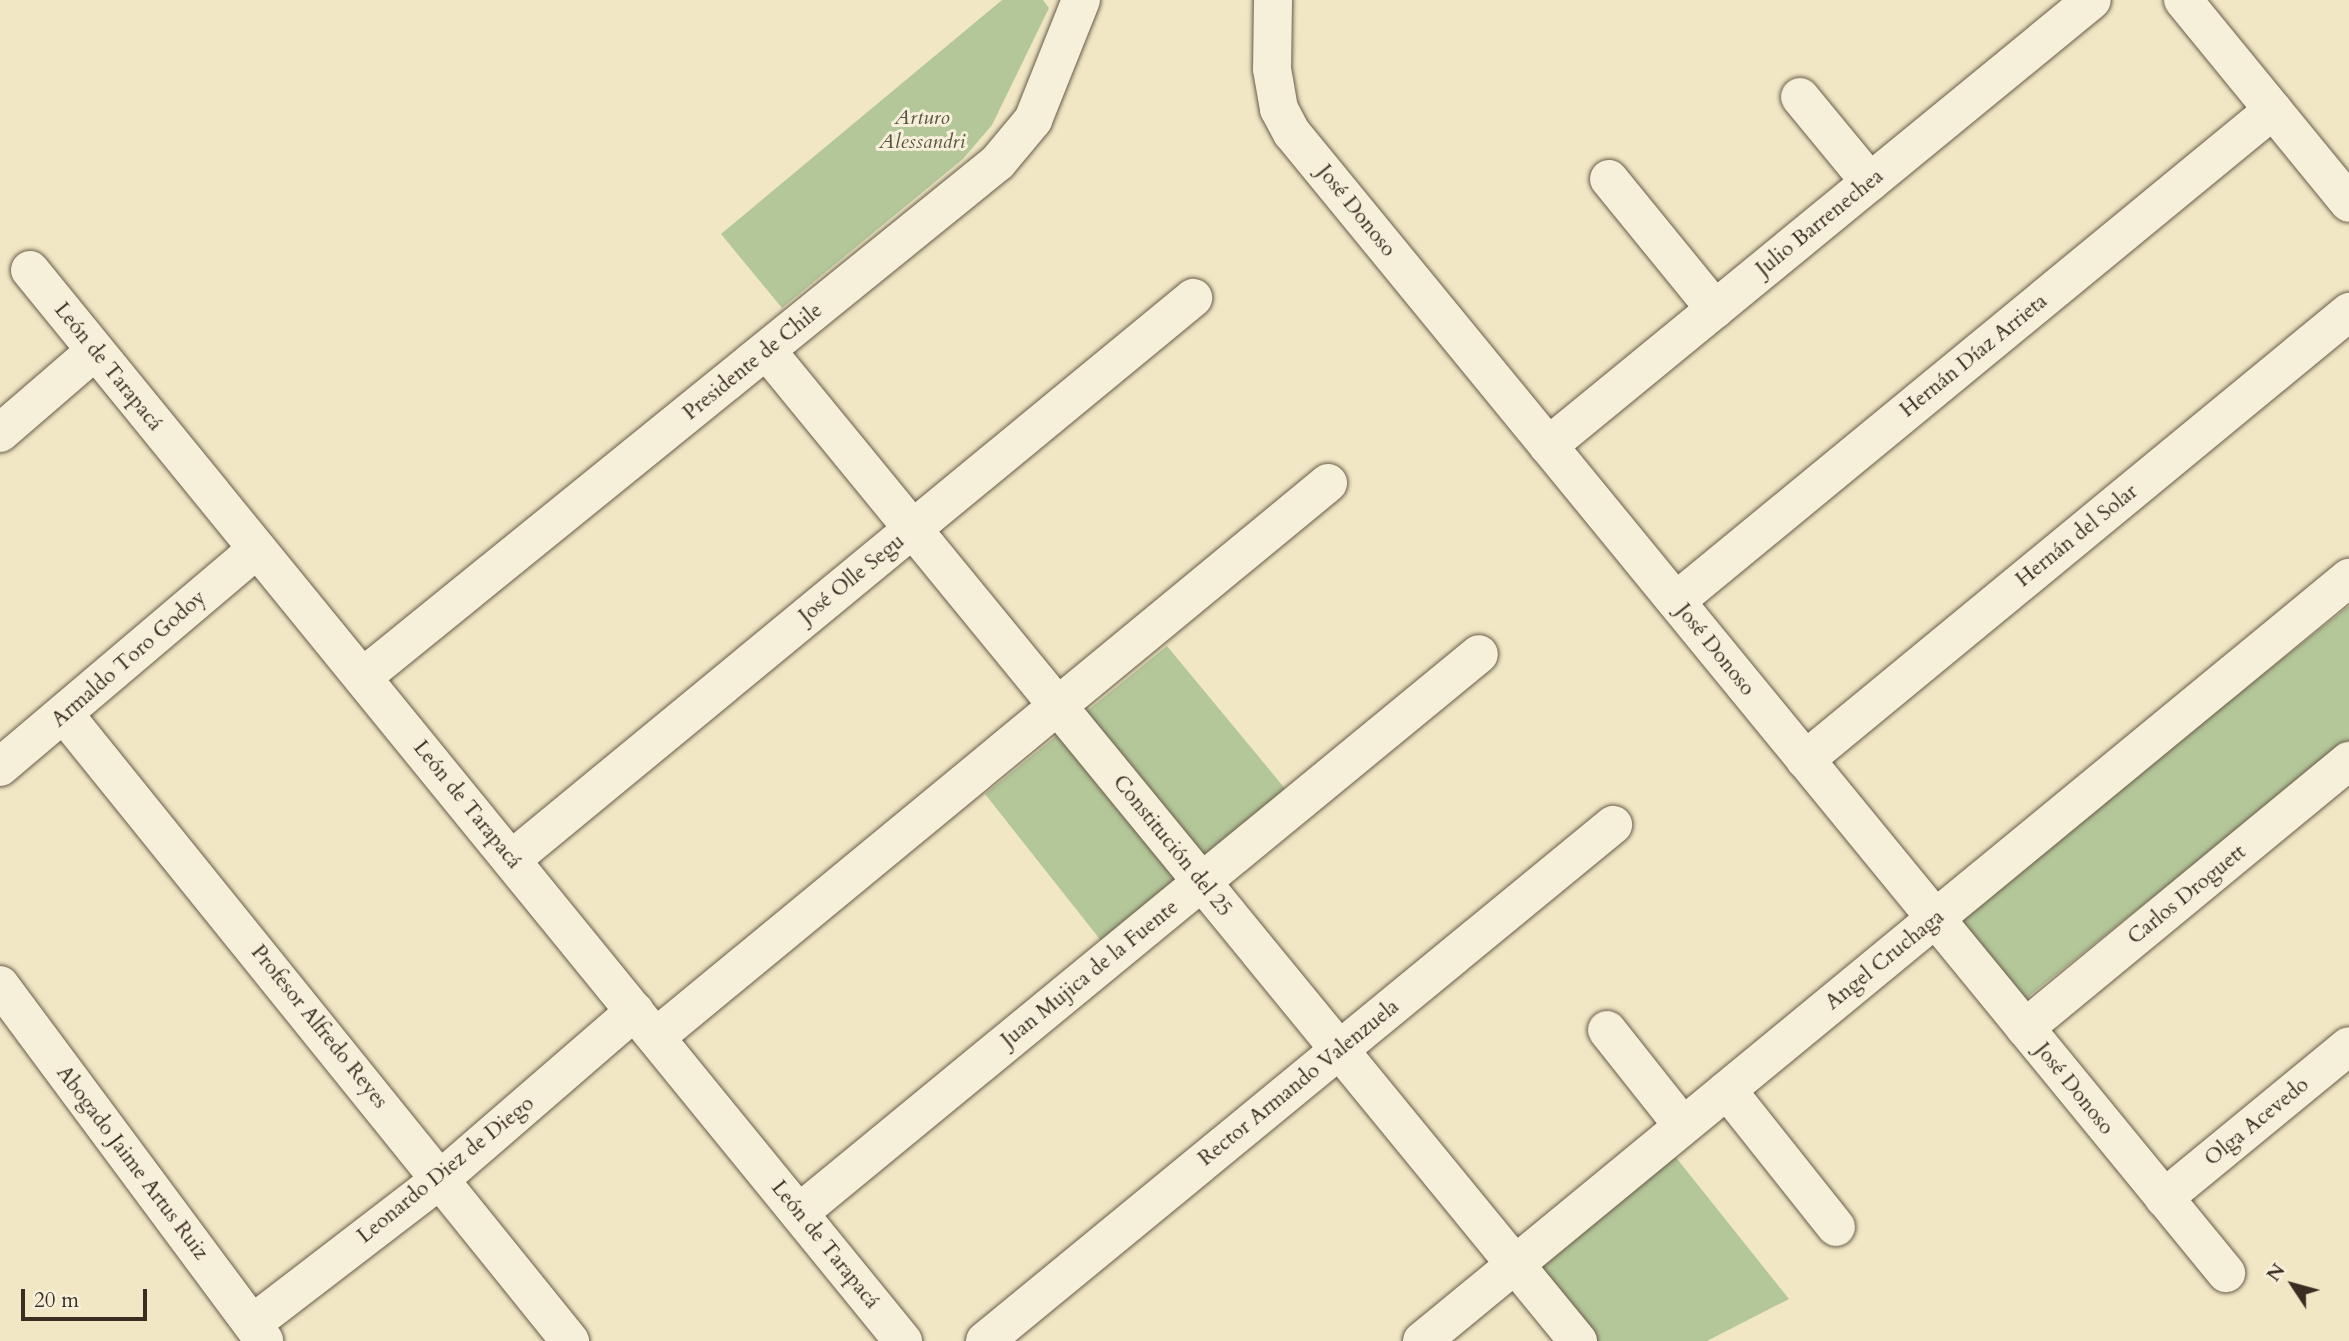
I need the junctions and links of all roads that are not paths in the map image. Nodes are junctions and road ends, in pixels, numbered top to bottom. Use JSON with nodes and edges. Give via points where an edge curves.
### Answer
{"nodes":[{"id":1,"x":1081,"y":0,"type":"edge"},
{"id":2,"x":1273,"y":0,"type":"edge"},
{"id":3,"x":2092,"y":0,"type":"edge"},
{"id":4,"x":2183,"y":0,"type":"edge"},
{"id":5,"x":1800,"y":97,"type":"dead end"},
{"id":6,"x":2273,"y":110,"type":"junction"},
{"id":7,"x":1609,"y":179,"type":"dead end"},
{"id":8,"x":1870,"y":182,"type":"junction"},
{"id":9,"x":2349,"y":203,"type":"edge"},
{"id":10,"x":30,"y":270,"type":"dead end"},
{"id":11,"x":1193,"y":298,"type":"dead end"},
{"id":12,"x":1715,"y":309,"type":"junction"},
{"id":13,"x":2349,"y":312,"type":"edge"},
{"id":14,"x":95,"y":351,"type":"junction"},
{"id":15,"x":767,"y":351,"type":"junction"},
{"id":16,"x":0,"y":433,"type":"edge"},
{"id":17,"x":1548,"y":446,"type":"junction"},
{"id":18,"x":1328,"y":484,"type":"dead end"},
{"id":19,"x":913,"y":529,"type":"junction"},
{"id":20,"x":257,"y":549,"type":"junction"},
{"id":21,"x":2349,"y":578,"type":"edge"},
{"id":22,"x":1676,"y":601,"type":"junction"},
{"id":23,"x":1479,"y":654,"type":"dead end"},
{"id":24,"x":364,"y":676,"type":"junction"},
{"id":25,"x":1058,"y":706,"type":"junction"},
{"id":26,"x":65,"y":714,"type":"junction"},
{"id":27,"x":1805,"y":760,"type":"junction"},
{"id":28,"x":2349,"y":761,"type":"edge"},
{"id":29,"x":0,"y":767,"type":"edge"},
{"id":30,"x":1613,"y":825,"type":"dead end"},
{"id":31,"x":511,"y":860,"type":"junction"},
{"id":32,"x":1202,"y":882,"type":"junction"},
{"id":33,"x":1935,"y":919,"type":"junction"},
{"id":34,"x":0,"y":985,"type":"edge"},
{"id":35,"x":645,"y":1024,"type":"junction"},
{"id":36,"x":2025,"y":1028,"type":"junction"},
{"id":37,"x":1607,"y":1030,"type":"dead end"},
{"id":38,"x":2349,"y":1046,"type":"edge"},
{"id":39,"x":1340,"y":1050,"type":"junction"},
{"id":40,"x":1727,"y":1090,"type":"junction"},
{"id":41,"x":1683,"y":1126,"type":"junction"},
{"id":42,"x":442,"y":1178,"type":"junction"},
{"id":43,"x":2164,"y":1198,"type":"junction"},
{"id":44,"x":799,"y":1213,"type":"junction"},
{"id":45,"x":1836,"y":1227,"type":"dead end"},
{"id":46,"x":1515,"y":1264,"type":"junction"},
{"id":47,"x":2225,"y":1273,"type":"dead end"},
{"id":48,"x":258,"y":1332,"type":"edge"},
{"id":49,"x":570,"y":1341,"type":"edge"},
{"id":50,"x":903,"y":1341,"type":"edge"},
{"id":51,"x":985,"y":1341,"type":"edge"},
{"id":52,"x":1422,"y":1341,"type":"edge"},
{"id":53,"x":1578,"y":1341,"type":"edge"}],
"edges":[{"from":1,"to":15,"type":"street","name":"Presidente de Chile","via":[[1033,120],[998,162]]},
{"from":2,"to":17,"type":"street","name":"José Donoso","via":[[1272,69],[1279,109],[1292,134]]},
{"from":3,"to":8,"type":"street","name":"Julio Barrenechea"},
{"from":4,"to":6,"type":"street"},
{"from":5,"to":8,"type":"street"},
{"from":6,"to":9,"type":"street"},
{"from":6,"to":22,"type":"street","name":"Hernán Díaz Arrieta"},
{"from":7,"to":12,"type":"street"},
{"from":8,"to":12,"type":"street","name":"Julio Barrenechea"},
{"from":10,"to":14,"type":"street","name":"León de Tarapacá"},
{"from":11,"to":19,"type":"street","name":"José Olle Segu"},
{"from":12,"to":17,"type":"street","name":"Julio Barrenechea"},
{"from":13,"to":27,"type":"street","name":"Hernán del Solar"},
{"from":14,"to":16,"type":"street"},
{"from":14,"to":20,"type":"street","name":"León de Tarapacá"},
{"from":15,"to":19,"type":"street","name":"Constitución del 25"},
{"from":15,"to":24,"type":"street","name":"Presidente de Chile"},
{"from":17,"to":22,"type":"street","name":"José Donoso"},
{"from":18,"to":25,"type":"street"},
{"from":19,"to":25,"type":"street","name":"Constitución del 25"},
{"from":19,"to":31,"type":"street","name":"José Olle Segu"},
{"from":20,"to":24,"type":"street","name":"León de Tarapacá"},
{"from":20,"to":26,"type":"street","name":"Armaldo Toro Godoy"},
{"from":21,"to":33,"type":"street","name":"Angel Cruchaga"},
{"from":22,"to":27,"type":"street","name":"José Donoso"},
{"from":23,"to":32,"type":"street","name":"Juan Mujica de la Fuente"},
{"from":24,"to":31,"type":"street","name":"León de Tarapacá"},
{"from":25,"to":32,"type":"street","name":"Constitución del 25"},
{"from":25,"to":35,"type":"street"},
{"from":26,"to":29,"type":"street","name":"Armaldo Toro Godoy"},
{"from":26,"to":42,"type":"street","name":"Profesor Alfredo Reyes"},
{"from":27,"to":33,"type":"street","name":"José Donoso"},
{"from":28,"to":36,"type":"street","name":"Carlos Droguett"},
{"from":30,"to":39,"type":"street","name":"Rector Armando Valenzuela"},
{"from":31,"to":35,"type":"street","name":"León de Tarapacá"},
{"from":32,"to":39,"type":"street","name":"Constitución del 25"},
{"from":32,"to":44,"type":"street","name":"Juan Mujica de la Fuente"},
{"from":33,"to":36,"type":"street","name":"José Donoso"},
{"from":33,"to":40,"type":"street","name":"Angel Cruchaga"},
{"from":34,"to":48,"type":"street","name":"Abogado Jaime Artus Ruiz"},
{"from":35,"to":42,"type":"street","name":"Leonardo Diez de Diego"},
{"from":35,"to":44,"type":"street","name":"León de Tarapacá"},
{"from":36,"to":43,"type":"street","name":"José Donoso"},
{"from":37,"to":41,"type":"street"},
{"from":38,"to":43,"type":"street","name":"Olga Acevedo"},
{"from":39,"to":46,"type":"street","name":"Constitución del 25"},
{"from":39,"to":51,"type":"street","name":"Rector Armando Valenzuela"},
{"from":40,"to":41,"type":"street","name":"Angel Cruchaga"},
{"from":40,"to":45,"type":"street"},
{"from":41,"to":46,"type":"street","name":"Angel Cruchaga"},
{"from":42,"to":48,"type":"street","name":"Leonardo Diez de Diego"},
{"from":42,"to":49,"type":"street","name":"Profesor Alfredo Reyes"},
{"from":43,"to":47,"type":"street","name":"José Donoso"},
{"from":44,"to":50,"type":"street","name":"León de Tarapacá"},
{"from":46,"to":52,"type":"street","name":"Angel Cruchaga"},
{"from":46,"to":53,"type":"street","name":"Constitución del 25"}]}
